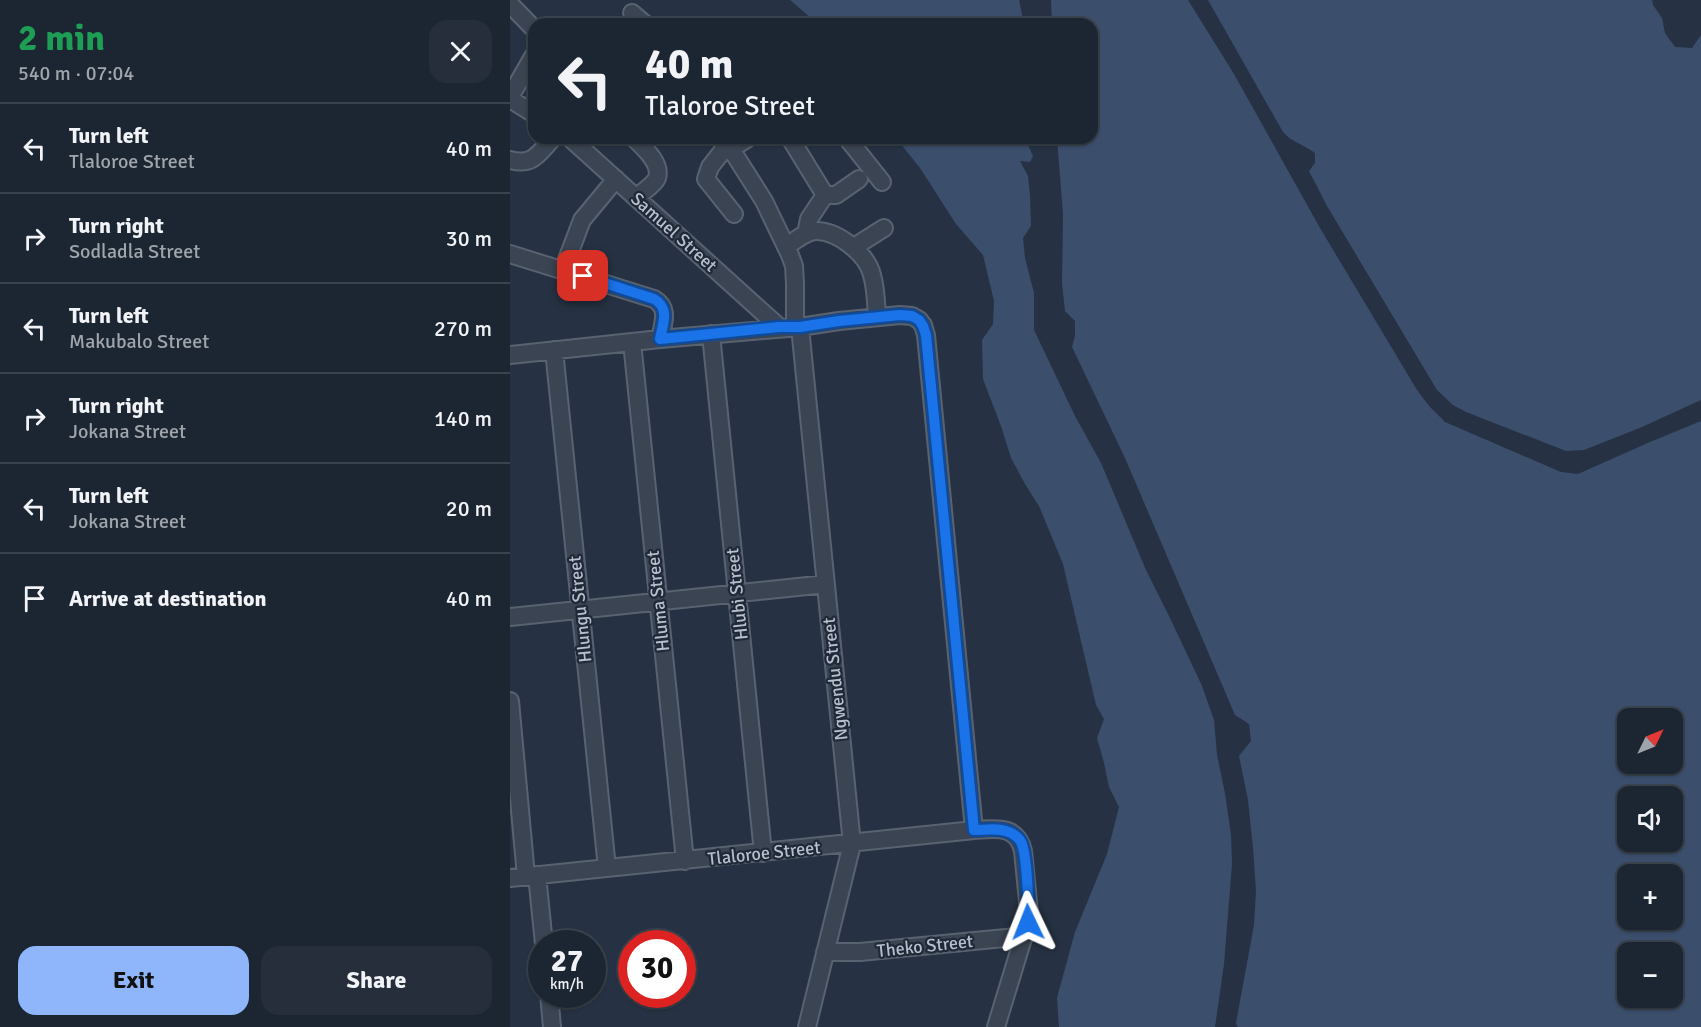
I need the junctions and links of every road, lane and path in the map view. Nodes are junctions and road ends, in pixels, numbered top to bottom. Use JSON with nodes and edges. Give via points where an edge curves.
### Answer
{"nodes":[{"id":1,"x":510,"y":4,"type":"edge"},
{"id":2,"x":528,"y":23,"type":"edge"},
{"id":3,"x":528,"y":66,"type":"edge"},
{"id":4,"x":510,"y":98,"type":"edge"},
{"id":5,"x":528,"y":110,"type":"edge"},
{"id":6,"x":547,"y":144,"type":"edge"},
{"id":7,"x":577,"y":144,"type":"edge"},
{"id":8,"x":639,"y":144,"type":"edge"},
{"id":9,"x":728,"y":144,"type":"edge"},
{"id":10,"x":794,"y":144,"type":"edge"},
{"id":11,"x":852,"y":144,"type":"edge"},
{"id":12,"x":510,"y":160,"type":"edge"},
{"id":13,"x":616,"y":179,"type":"junction"},
{"id":14,"x":859,"y":179,"type":"dead end"},
{"id":15,"x":882,"y":182,"type":"dead end"},
{"id":16,"x":825,"y":195,"type":"junction"},
{"id":17,"x":636,"y":198,"type":"junction"},
{"id":18,"x":734,"y":214,"type":"dead end"},
{"id":19,"x":884,"y":228,"type":"dead end"},
{"id":20,"x":806,"y":234,"type":"junction"},
{"id":21,"x":786,"y":247,"type":"junction"},
{"id":22,"x":854,"y":247,"type":"junction"},
{"id":23,"x":510,"y":254,"type":"edge"},
{"id":24,"x":563,"y":270,"type":"junction"},
{"id":25,"x":877,"y":317,"type":"junction"},
{"id":26,"x":791,"y":327,"type":"junction"},
{"id":27,"x":711,"y":334,"type":"junction"},
{"id":28,"x":660,"y":339,"type":"junction"},
{"id":29,"x":632,"y":342,"type":"junction"},
{"id":30,"x":554,"y":350,"type":"junction"},
{"id":31,"x":510,"y":355,"type":"edge"},
{"id":32,"x":826,"y":584,"type":"junction"},
{"id":33,"x":738,"y":594,"type":"junction"},
{"id":34,"x":658,"y":601,"type":"junction"},
{"id":35,"x":580,"y":610,"type":"junction"},
{"id":36,"x":510,"y":617,"type":"edge"},
{"id":37,"x":510,"y":701,"type":"edge"},
{"id":38,"x":974,"y":830,"type":"junction"},
{"id":39,"x":852,"y":844,"type":"junction"},
{"id":40,"x":763,"y":853,"type":"junction"},
{"id":41,"x":684,"y":861,"type":"junction"},
{"id":42,"x":607,"y":868,"type":"junction"},
{"id":43,"x":524,"y":876,"type":"edge"},
{"id":44,"x":540,"y":930,"type":"edge"},
{"id":45,"x":1024,"y":936,"type":"junction"},
{"id":46,"x":825,"y":952,"type":"junction"},
{"id":47,"x":550,"y":1008,"type":"edge"},
{"id":48,"x":552,"y":1027,"type":"edge"},
{"id":49,"x":807,"y":1027,"type":"edge"},
{"id":50,"x":996,"y":1027,"type":"edge"}],
"edges":[{"from":1,"to":2,"type":"street"},
{"from":3,"to":4,"type":"street"},
{"from":4,"to":5,"type":"street"},
{"from":6,"to":12,"type":"street","via":[[528,162]]},
{"from":7,"to":13,"type":"street","name":"Samuel Street"},
{"from":8,"to":17,"type":"street","via":[[653,159],[657,172],[655,181]]},
{"from":9,"to":18,"type":"street","via":[[706,179]]},
{"from":9,"to":21,"type":"street","name":"Ngwendu Street","via":[[764,201]]},
{"from":10,"to":16,"type":"street"},
{"from":11,"to":15,"type":"street"},
{"from":13,"to":17,"type":"street","name":"Samuel Street"},
{"from":13,"to":24,"type":"street","via":[[582,220]]},
{"from":14,"to":16,"type":"street","via":[[836,195]]},
{"from":16,"to":20,"type":"street","via":[[809,219]]},
{"from":17,"to":26,"type":"street","name":"Samuel Street"},
{"from":19,"to":22,"type":"street"},
{"from":20,"to":21,"type":"street"},
{"from":20,"to":22,"type":"street","via":[[826,233]]},
{"from":21,"to":26,"type":"street","name":"Ngwendu Street","via":[[794,266]]},
{"from":22,"to":25,"type":"street","via":[[872,274]]},
{"from":23,"to":24,"type":"street"},
{"from":24,"to":28,"type":"street","via":[[660,302],[665,317]]},
{"from":25,"to":26,"type":"street"},
{"from":25,"to":38,"type":"street","via":[[912,316],[919,320],[926,335]]},
{"from":26,"to":27,"type":"street"},
{"from":26,"to":32,"type":"street","name":"Ngwendu Street"},
{"from":27,"to":28,"type":"street"},
{"from":27,"to":33,"type":"street","name":"Hlubi Street"},
{"from":28,"to":29,"type":"street"},
{"from":29,"to":30,"type":"street"},
{"from":29,"to":34,"type":"street","name":"Hluma Street"},
{"from":30,"to":31,"type":"street"},
{"from":30,"to":35,"type":"street","name":"Hlungu Street"},
{"from":32,"to":33,"type":"street"},
{"from":32,"to":39,"type":"street","name":"Ngwendu Street"},
{"from":33,"to":34,"type":"street"},
{"from":33,"to":40,"type":"street","name":"Hlubi Street"},
{"from":34,"to":35,"type":"street"},
{"from":34,"to":41,"type":"street","name":"Hluma Street"},
{"from":35,"to":36,"type":"street"},
{"from":35,"to":42,"type":"street","name":"Hlungu Street"},
{"from":37,"to":43,"type":"street"},
{"from":38,"to":39,"type":"street","name":"Tlaloroe Street"},
{"from":38,"to":45,"type":"street","name":"Tlaloroe Street","via":[[1009,831],[1021,843],[1029,912]]},
{"from":39,"to":40,"type":"street","name":"Tlaloroe Street"},
{"from":39,"to":46,"type":"street","name":"Ngwendu Street"},
{"from":40,"to":41,"type":"street","name":"Tlaloroe Street"},
{"from":41,"to":42,"type":"street","name":"Tlaloroe Street"},
{"from":42,"to":43,"type":"street","name":"Tlaloroe Street"},
{"from":43,"to":44,"type":"street"},
{"from":45,"to":46,"type":"street","name":"Theko Street"},
{"from":45,"to":50,"type":"street"},
{"from":46,"to":49,"type":"street","name":"Ngwendu Street"},
{"from":47,"to":48,"type":"street"}]}
